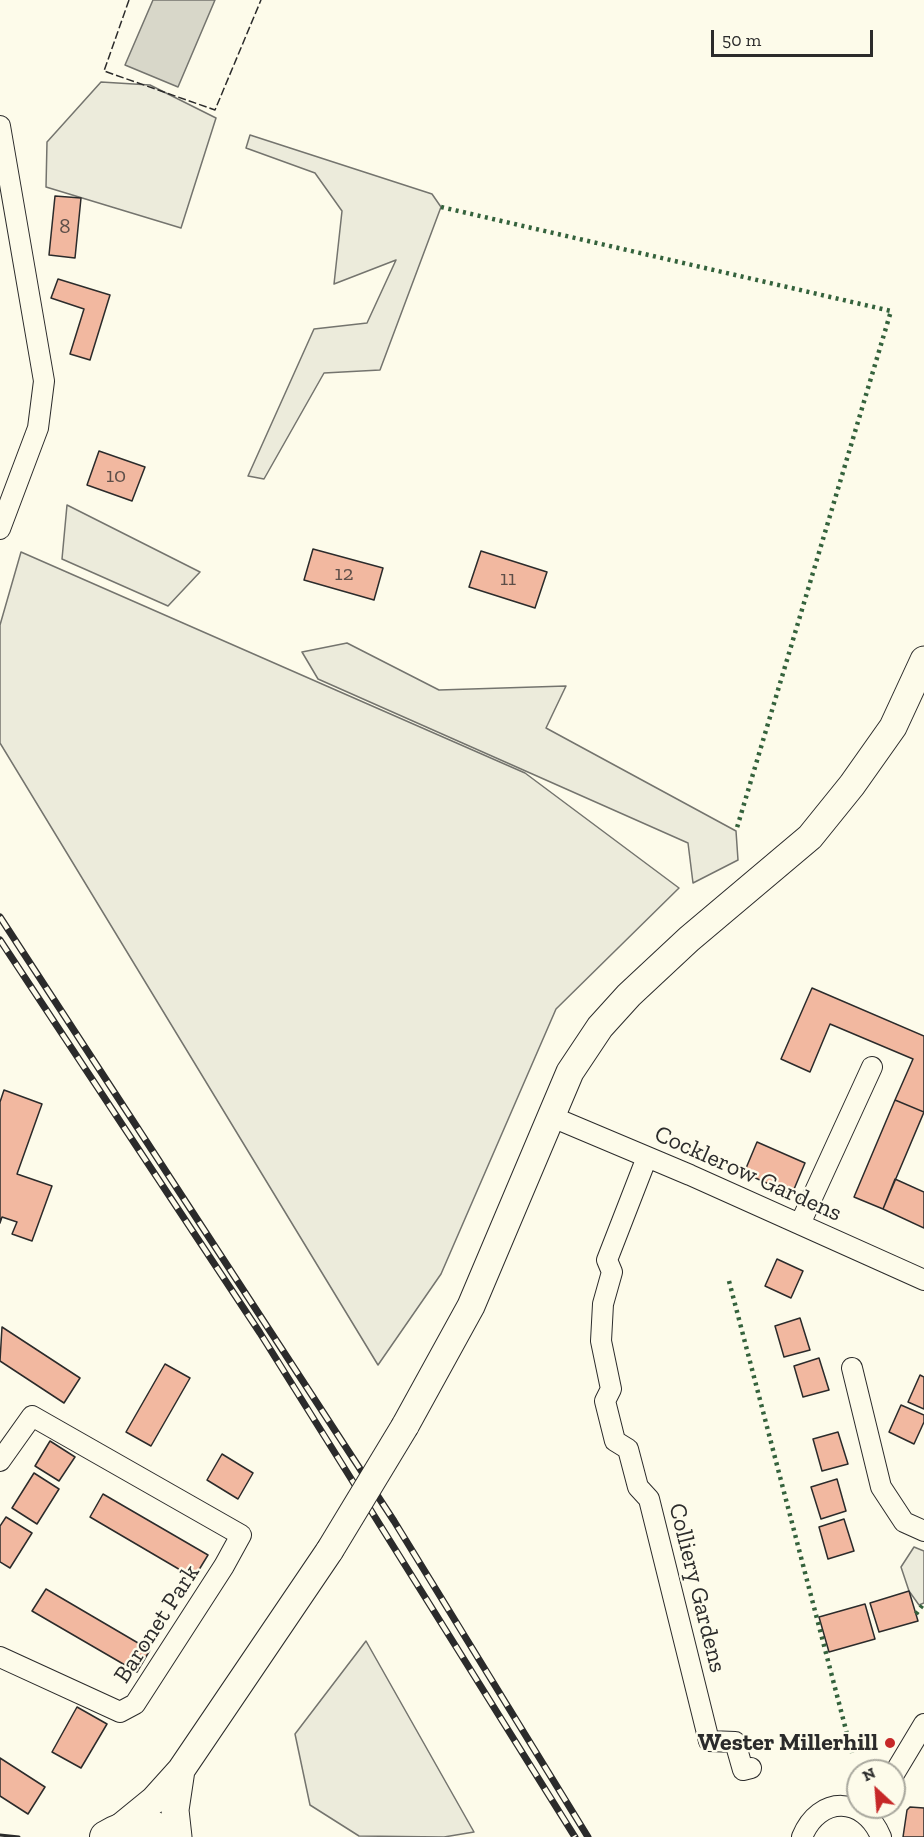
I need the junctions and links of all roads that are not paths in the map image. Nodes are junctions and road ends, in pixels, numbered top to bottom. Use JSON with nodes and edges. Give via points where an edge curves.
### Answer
{"nodes":[{"id":1,"x":0,"y":126,"type":"edge"},
{"id":2,"x":0,"y":529,"type":"edge"},
{"id":3,"x":924,"y":660,"type":"edge"},
{"id":4,"x":873,"y":1067,"type":"dead end"},
{"id":5,"x":550,"y":1116,"type":"junction"},
{"id":6,"x":646,"y":1157,"type":"junction"},
{"id":7,"x":800,"y":1224,"type":"junction"},
{"id":8,"x":924,"y":1280,"type":"edge"},
{"id":9,"x":852,"y":1368,"type":"dead end"},
{"id":10,"x":0,"y":1461,"type":"edge"},
{"id":11,"x":924,"y":1532,"type":"edge"},
{"id":12,"x":0,"y":1657,"type":"edge"},
{"id":13,"x":924,"y":1724,"type":"edge"},
{"id":14,"x":903,"y":1759,"type":"edge"},
{"id":15,"x":751,"y":1768,"type":"dead end"},
{"id":16,"x":181,"y":1770,"type":"junction"},
{"id":17,"x":846,"y":1806,"type":"edge"},
{"id":18,"x":872,"y":1819,"type":"edge"},
{"id":19,"x":111,"y":1834,"type":"edge"},
{"id":20,"x":176,"y":1837,"type":"edge"},
{"id":21,"x":802,"y":1837,"type":"edge"},
{"id":22,"x":881,"y":1837,"type":"edge"}],
"edges":[{"from":1,"to":2,"type":"street","via":[[45,381],[38,428]]},
{"from":3,"to":5,"type":"main road","via":[[892,727],[818,828],[628,995],[600,1027],[570,1072]]},
{"from":4,"to":7,"type":"street"},
{"from":5,"to":6,"type":"street","name":"Cocklerow Gardens"},
{"from":5,"to":16,"type":"main road","bridge":true,"via":[[471,1306],[405,1426],[330,1550]]},
{"from":6,"to":7,"type":"street","name":"Cocklerow Gardens"},
{"from":6,"to":15,"type":"street","name":"Colliery Gardens","via":[[607,1260],[612,1272],[603,1304],[601,1341],[611,1389],[605,1401],[615,1441],[628,1449],[638,1487],[649,1499],[709,1741],[735,1742],[743,1770]]},
{"from":7,"to":8,"type":"street","name":"Cocklerow Gardens"},
{"from":9,"to":11,"type":"street","via":[[881,1487],[904,1522]]},
{"from":10,"to":12,"type":"street","name":"Baronet Park","via":[[32,1416],[241,1535],[135,1704],[120,1712]]},
{"from":13,"to":14,"type":"street"},
{"from":16,"to":19,"type":"main road","via":[[154,1800]]},
{"from":16,"to":20,"type":"main road","via":[[175,1810]]},
{"from":17,"to":21,"type":"street","via":[[829,1808],[816,1815]]},
{"from":18,"to":22,"type":"street"},
{"from":19,"to":20,"type":"main road","via":[[132,1826],[149,1826]]}]}
